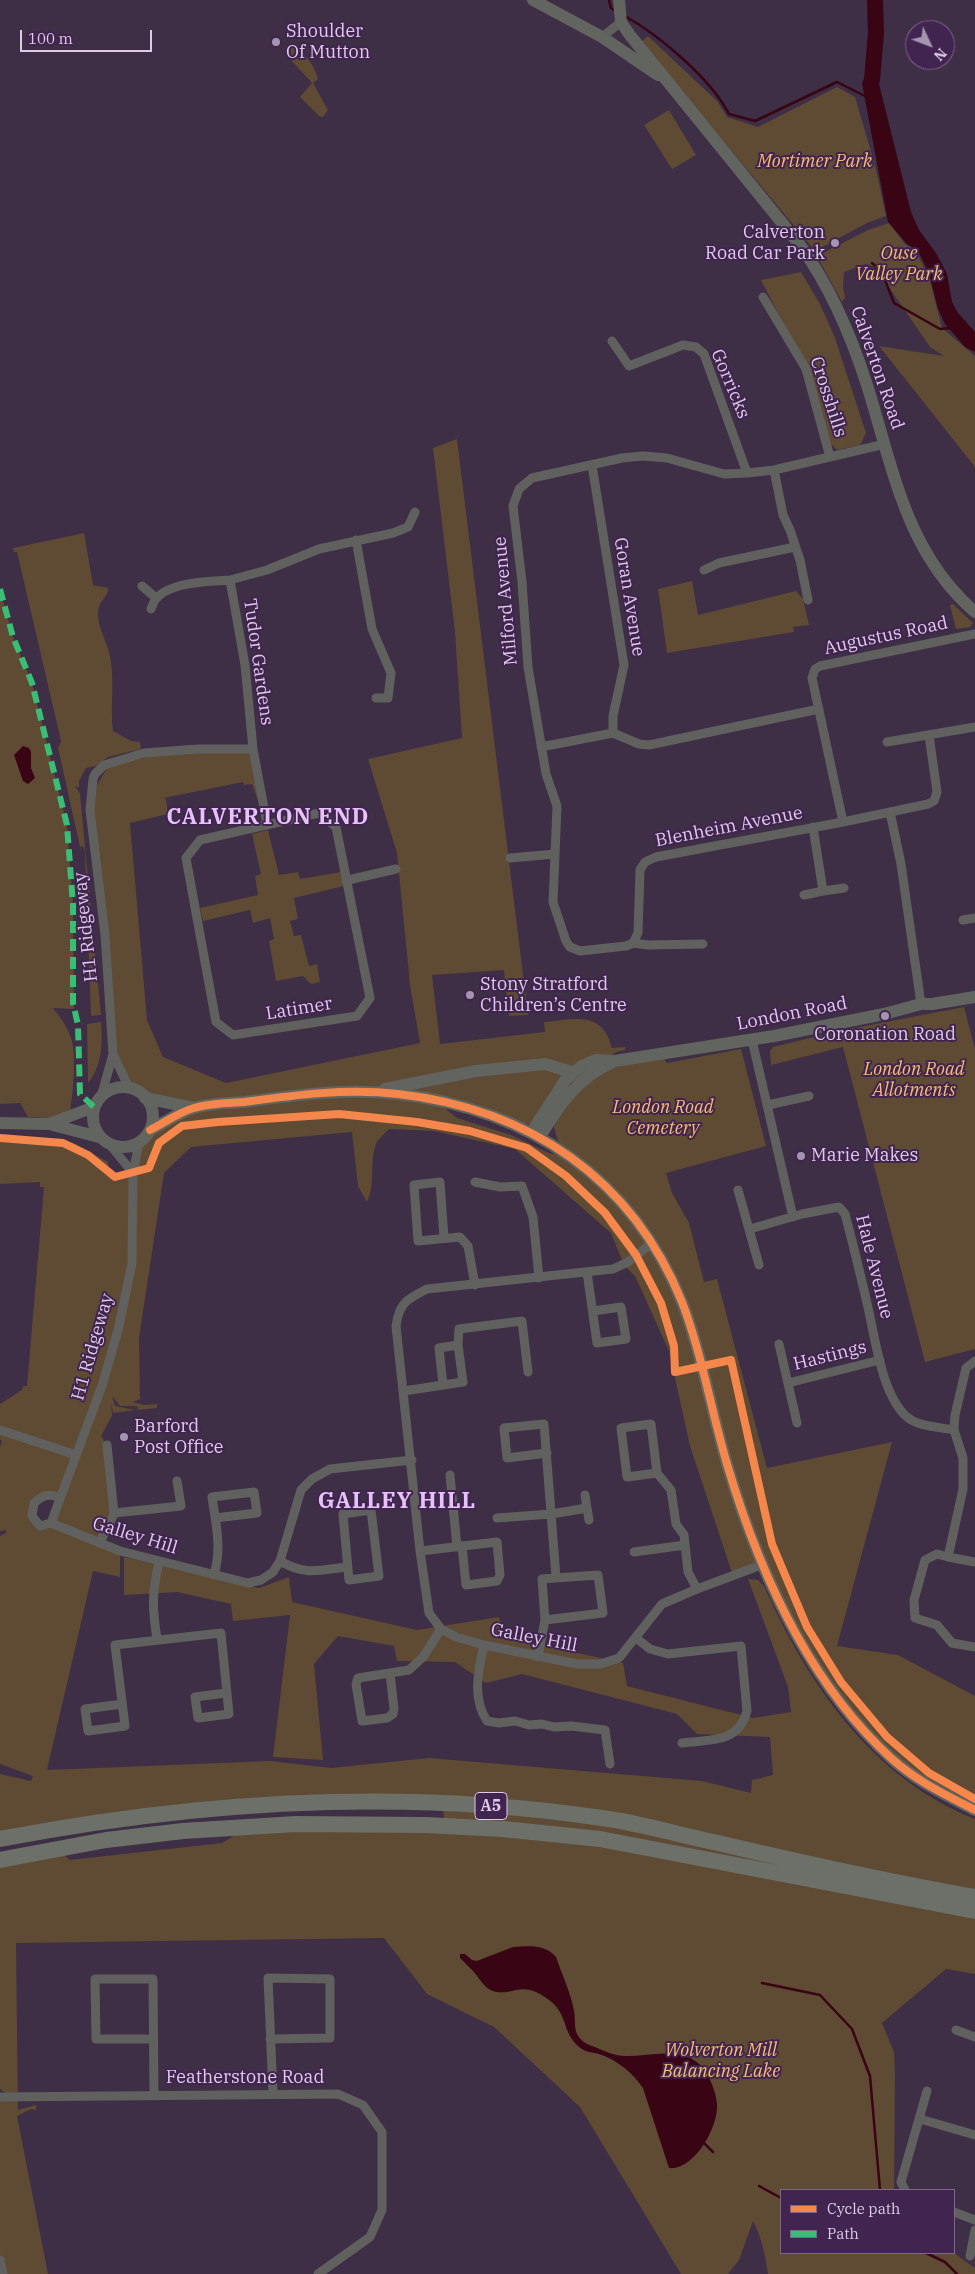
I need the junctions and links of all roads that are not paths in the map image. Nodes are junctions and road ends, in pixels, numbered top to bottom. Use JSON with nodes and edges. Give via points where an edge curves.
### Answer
{"nodes":[{"id":1,"x":533,"y":0,"type":"edge"},
{"id":2,"x":620,"y":11,"type":"edge"},
{"id":3,"x":602,"y":37,"type":"junction"},
{"id":4,"x":665,"y":79,"type":"junction"},
{"id":5,"x":763,"y":297,"type":"dead end"},
{"id":6,"x":612,"y":341,"type":"dead end"},
{"id":7,"x":885,"y":444,"type":"junction"},
{"id":8,"x":830,"y":457,"type":"junction"},
{"id":9,"x":592,"y":465,"type":"junction"},
{"id":10,"x":774,"y":470,"type":"junction"},
{"id":11,"x":747,"y":473,"type":"junction"},
{"id":12,"x":415,"y":512,"type":"dead end"},
{"id":13,"x":356,"y":540,"type":"junction"},
{"id":14,"x":795,"y":547,"type":"junction"},
{"id":15,"x":704,"y":570,"type":"dead end"},
{"id":16,"x":230,"y":580,"type":"junction"},
{"id":17,"x":142,"y":586,"type":"dead end"},
{"id":18,"x":806,"y":589,"type":"junction"},
{"id":19,"x":796,"y":591,"type":"dead end"},
{"id":20,"x":156,"y":598,"type":"junction"},
{"id":21,"x":808,"y":600,"type":"dead end"},
{"id":22,"x":151,"y":609,"type":"dead end"},
{"id":23,"x":975,"y":612,"type":"edge"},
{"id":24,"x":975,"y":634,"type":"edge"},
{"id":25,"x":376,"y":698,"type":"dead end"},
{"id":26,"x":818,"y":709,"type":"junction"},
{"id":27,"x":975,"y":726,"type":"edge"},
{"id":28,"x":613,"y":733,"type":"junction"},
{"id":29,"x":929,"y":735,"type":"junction"},
{"id":30,"x":887,"y":742,"type":"dead end"},
{"id":31,"x":541,"y":747,"type":"junction"},
{"id":32,"x":253,"y":749,"type":"junction"},
{"id":33,"x":110,"y":763,"type":"joint"},
{"id":34,"x":890,"y":812,"type":"junction"},
{"id":35,"x":843,"y":822,"type":"junction"},
{"id":36,"x":267,"y":824,"type":"junction"},
{"id":37,"x":813,"y":827,"type":"junction"},
{"id":38,"x":555,"y":854,"type":"junction"},
{"id":39,"x":510,"y":858,"type":"dead end"},
{"id":40,"x":396,"y":869,"type":"dead end"},
{"id":41,"x":348,"y":880,"type":"junction"},
{"id":42,"x":844,"y":888,"type":"dead end"},
{"id":43,"x":822,"y":891,"type":"junction"},
{"id":44,"x":804,"y":895,"type":"dead end"},
{"id":45,"x":975,"y":918,"type":"edge"},
{"id":46,"x":963,"y":920,"type":"dead end"},
{"id":47,"x":633,"y":942,"type":"junction"},
{"id":48,"x":703,"y":944,"type":"dead end"},
{"id":49,"x":975,"y":997,"type":"edge"},
{"id":50,"x":921,"y":1004,"type":"junction"},
{"id":51,"x":752,"y":1040,"type":"junction"},
{"id":52,"x":112,"y":1054,"type":"junction"},
{"id":53,"x":615,"y":1061,"type":"junction"},
{"id":54,"x":572,"y":1072,"type":"junction"},
{"id":55,"x":129,"y":1088,"type":"junction"},
{"id":56,"x":372,"y":1091,"type":"junction"},
{"id":57,"x":809,"y":1096,"type":"dead end"},
{"id":58,"x":145,"y":1098,"type":"junction"},
{"id":59,"x":98,"y":1102,"type":"junction"},
{"id":60,"x":768,"y":1105,"type":"junction"},
{"id":61,"x":194,"y":1108,"type":"junction"},
{"id":62,"x":0,"y":1123,"type":"edge"},
{"id":63,"x":49,"y":1124,"type":"junction"},
{"id":64,"x":150,"y":1130,"type":"junction"},
{"id":65,"x":535,"y":1135,"type":"junction"},
{"id":66,"x":99,"y":1137,"type":"junction"},
{"id":67,"x":139,"y":1142,"type":"junction"},
{"id":68,"x":110,"y":1145,"type":"junction"},
{"id":69,"x":134,"y":1173,"type":"junction"},
{"id":70,"x":475,"y":1182,"type":"dead end"},
{"id":71,"x":738,"y":1190,"type":"dead end"},
{"id":72,"x":794,"y":1217,"type":"junction"},
{"id":73,"x":750,"y":1229,"type":"junction"},
{"id":74,"x":444,"y":1238,"type":"junction"},
{"id":75,"x":652,"y":1243,"type":"junction"},
{"id":76,"x":759,"y":1265,"type":"dead end"},
{"id":77,"x":587,"y":1272,"type":"junction"},
{"id":78,"x":539,"y":1278,"type":"junction"},
{"id":79,"x":476,"y":1284,"type":"junction"},
{"id":80,"x":593,"y":1311,"type":"junction"},
{"id":81,"x":779,"y":1344,"type":"dead end"},
{"id":82,"x":458,"y":1345,"type":"junction"},
{"id":83,"x":880,"y":1360,"type":"junction"},
{"id":84,"x":975,"y":1361,"type":"edge"},
{"id":85,"x":528,"y":1372,"type":"dead end"},
{"id":86,"x":788,"y":1383,"type":"junction"},
{"id":87,"x":443,"y":1385,"type":"junction"},
{"id":88,"x":404,"y":1391,"type":"junction"},
{"id":89,"x":797,"y":1423,"type":"dead end"},
{"id":90,"x":0,"y":1430,"type":"edge"},
{"id":91,"x":954,"y":1430,"type":"junction"},
{"id":92,"x":107,"y":1445,"type":"dead end"},
{"id":93,"x":547,"y":1453,"type":"junction"},
{"id":94,"x":76,"y":1455,"type":"junction"},
{"id":95,"x":412,"y":1460,"type":"junction"},
{"id":96,"x":657,"y":1473,"type":"junction"},
{"id":97,"x":450,"y":1475,"type":"dead end"},
{"id":98,"x":177,"y":1480,"type":"dead end"},
{"id":99,"x":585,"y":1495,"type":"dead end"},
{"id":100,"x":60,"y":1498,"type":"junction"},
{"id":101,"x":587,"y":1508,"type":"junction"},
{"id":102,"x":114,"y":1513,"type":"junction"},
{"id":103,"x":551,"y":1514,"type":"junction"},
{"id":104,"x":215,"y":1518,"type":"junction"},
{"id":105,"x":497,"y":1518,"type":"dead end"},
{"id":106,"x":589,"y":1520,"type":"dead end"},
{"id":107,"x":51,"y":1523,"type":"junction"},
{"id":108,"x":99,"y":1543,"type":"junction"},
{"id":109,"x":685,"y":1545,"type":"junction"},
{"id":110,"x":460,"y":1547,"type":"junction"},
{"id":111,"x":420,"y":1551,"type":"junction"},
{"id":112,"x":634,"y":1552,"type":"dead end"},
{"id":113,"x":948,"y":1556,"type":"junction"},
{"id":114,"x":280,"y":1561,"type":"junction"},
{"id":115,"x":159,"y":1562,"type":"junction"},
{"id":116,"x":975,"y":1562,"type":"edge"},
{"id":117,"x":764,"y":1564,"type":"junction"},
{"id":118,"x":347,"y":1567,"type":"junction"},
{"id":119,"x":214,"y":1575,"type":"junction"},
{"id":120,"x":556,"y":1577,"type":"junction"},
{"id":121,"x":697,"y":1589,"type":"junction"},
{"id":122,"x":545,"y":1620,"type":"junction"},
{"id":123,"x":441,"y":1629,"type":"junction"},
{"id":124,"x":636,"y":1638,"type":"junction"},
{"id":125,"x":157,"y":1639,"type":"junction"},
{"id":126,"x":484,"y":1645,"type":"junction"},
{"id":127,"x":975,"y":1647,"type":"edge"},
{"id":128,"x":538,"y":1656,"type":"junction"},
{"id":129,"x":390,"y":1674,"type":"junction"},
{"id":130,"x":226,"y":1692,"type":"dead end"},
{"id":131,"x":122,"y":1704,"type":"junction"},
{"id":132,"x":682,"y":1743,"type":"dead end"},
{"id":133,"x":610,"y":1764,"type":"dead end"},
{"id":134,"x":975,"y":1810,"type":"edge"},
{"id":135,"x":0,"y":1839,"type":"edge"},
{"id":136,"x":0,"y":1860,"type":"edge"},
{"id":137,"x":975,"y":1897,"type":"edge"},
{"id":138,"x":975,"y":1911,"type":"edge"},
{"id":139,"x":956,"y":2030,"type":"dead end"},
{"id":140,"x":975,"y":2037,"type":"edge"},
{"id":141,"x":153,"y":2039,"type":"junction"},
{"id":142,"x":270,"y":2039,"type":"junction"},
{"id":143,"x":0,"y":2088,"type":"edge"},
{"id":144,"x":927,"y":2091,"type":"dead end"},
{"id":145,"x":154,"y":2094,"type":"junction"},
{"id":146,"x":272,"y":2094,"type":"junction"},
{"id":147,"x":0,"y":2097,"type":"edge"},
{"id":148,"x":10,"y":2097,"type":"junction"},
{"id":149,"x":920,"y":2119,"type":"junction"},
{"id":150,"x":975,"y":2135,"type":"edge"},
{"id":151,"x":904,"y":2189,"type":"edge"},
{"id":152,"x":955,"y":2212,"type":"edge"},
{"id":153,"x":975,"y":2220,"type":"edge"},
{"id":154,"x":975,"y":2230,"type":"edge"},
{"id":155,"x":970,"y":2256,"type":"dead end"},
{"id":156,"x":0,"y":2260,"type":"edge"},
{"id":157,"x":3,"y":2274,"type":"edge"},
{"id":158,"x":318,"y":2274,"type":"edge"}],
"edges":[{"from":1,"to":3,"type":"street"},
{"from":2,"to":3,"type":"street"},
{"from":2,"to":4,"type":"street","name":"Calverton Road"},
{"from":3,"to":4,"type":"street"},
{"from":4,"to":7,"type":"street","name":"Calverton Road","via":[[800,245],[823,279],[849,334]]},
{"from":5,"to":8,"type":"street","name":"Crosshills","via":[[806,370]]},
{"from":6,"to":11,"type":"street","name":"Gorricks","via":[[629,366],[683,345],[696,347],[704,354]]},
{"from":7,"to":8,"type":"street","name":"Milford Avenue"},
{"from":7,"to":23,"type":"street","name":"Calverton Road","via":[[911,526],[933,567]]},
{"from":8,"to":10,"type":"street","name":"Milford Avenue"},
{"from":9,"to":11,"type":"street","name":"Milford Avenue","via":[[643,456],[667,458],[724,474]]},
{"from":9,"to":28,"type":"street","name":"Goran Avenue","via":[[624,665],[613,716]]},
{"from":9,"to":31,"type":"street","name":"Milford Avenue","via":[[532,478],[519,489],[513,506],[528,666]]},
{"from":10,"to":11,"type":"street","name":"Milford Avenue"},
{"from":10,"to":14,"type":"street","via":[[783,515]]},
{"from":12,"to":13,"type":"street","name":"Tudor Gardens","via":[[408,527]]},
{"from":13,"to":16,"type":"street","name":"Tudor Gardens","via":[[319,549],[267,570]]},
{"from":13,"to":25,"type":"street","via":[[372,629],[391,673],[388,698]]},
{"from":14,"to":15,"type":"street","via":[[719,563]]},
{"from":14,"to":18,"type":"street"},
{"from":16,"to":20,"type":"street","name":"Tudor Gardens","via":[[168,589]]},
{"from":16,"to":32,"type":"street","name":"Tudor Gardens","via":[[246,665]]},
{"from":17,"to":20,"type":"street"},
{"from":18,"to":19,"type":"street"},
{"from":18,"to":21,"type":"street"},
{"from":20,"to":22,"type":"street"},
{"from":24,"to":26,"type":"street","name":"Augustus Road","via":[[820,666],[812,678]]},
{"from":26,"to":28,"type":"street","via":[[649,745]]},
{"from":26,"to":35,"type":"street","name":"Augustus Road"},
{"from":27,"to":29,"type":"street"},
{"from":28,"to":31,"type":"street"},
{"from":29,"to":30,"type":"street"},
{"from":29,"to":34,"type":"street","name":"Blenheim Avenue","via":[[937,792],[934,801]]},
{"from":31,"to":38,"type":"street","name":"Milford Avenue","via":[[557,806]]},
{"from":32,"to":33,"type":"street","name":"Tudor Gardens","via":[[144,753]]},
{"from":32,"to":36,"type":"street","name":"Tudor Gardens"},
{"from":33,"to":52,"type":"street","name":"H1 Ridgeway","via":[[95,774],[90,810],[105,935]]},
{"from":34,"to":35,"type":"street","name":"Blenheim Avenue"},
{"from":34,"to":50,"type":"street","via":[[901,864]]},
{"from":35,"to":37,"type":"street","name":"Blenheim Avenue"},
{"from":36,"to":41,"type":"street","name":"Latimer","via":[[319,813],[336,827]]},
{"from":36,"to":41,"type":"street","name":"Latimer","via":[[200,840],[186,858],[216,1022],[233,1035],[357,1016],[370,998]]},
{"from":37,"to":43,"type":"street"},
{"from":37,"to":47,"type":"street","name":"Blenheim Avenue","via":[[656,857],[645,862],[640,870],[638,933]]},
{"from":38,"to":39,"type":"street"},
{"from":38,"to":47,"type":"street","name":"Milford Avenue","via":[[553,902],[570,947],[580,951],[626,946]]},
{"from":40,"to":41,"type":"street"},
{"from":42,"to":43,"type":"street"},
{"from":43,"to":44,"type":"street"},
{"from":45,"to":46,"type":"street"},
{"from":47,"to":48,"type":"street","name":"Milford Avenue","via":[[648,945]]},
{"from":49,"to":50,"type":"street","name":"London Road"},
{"from":50,"to":51,"type":"street","name":"London Road"},
{"from":51,"to":53,"type":"street","name":"London Road"},
{"from":51,"to":60,"type":"street"},
{"from":52,"to":55,"type":"street","name":"H1 Ridgeway"},
{"from":52,"to":59,"type":"street","name":"H1 Ridgeway"},
{"from":53,"to":54,"type":"street","name":"London Road","via":[[596,1060]]},
{"from":53,"to":65,"type":"street","name":"London Road","via":[[595,1071],[574,1088]]},
{"from":54,"to":56,"type":"street","via":[[545,1064],[456,1074]]},
{"from":54,"to":65,"type":"street","name":"London Road","via":[[552,1099]]},
{"from":55,"to":58,"type":"street"},
{"from":55,"to":59,"type":"street","via":[[117,1088]]},
{"from":56,"to":61,"type":"street","via":[[310,1094]]},
{"from":56,"to":65,"type":"street","via":[[455,1103],[502,1119]]},
{"from":57,"to":60,"type":"street"},
{"from":58,"to":61,"type":"street"},
{"from":58,"to":64,"type":"street","via":[[152,1113]]},
{"from":59,"to":63,"type":"street"},
{"from":59,"to":66,"type":"street","via":[[93,1122]]},
{"from":60,"to":72,"type":"street"},
{"from":61,"to":64,"type":"street"},
{"from":62,"to":63,"type":"street"},
{"from":63,"to":66,"type":"street"},
{"from":64,"to":67,"type":"street"},
{"from":65,"to":75,"type":"street","via":[[577,1160],[602,1181]]},
{"from":66,"to":68,"type":"street"},
{"from":67,"to":68,"type":"street","via":[[122,1148]]},
{"from":67,"to":69,"type":"street","name":"H1 Ridgeway"},
{"from":68,"to":69,"type":"street"},
{"from":69,"to":94,"type":"street","name":"H1 Ridgeway","via":[[132,1263],[120,1326]]},
{"from":70,"to":78,"type":"street","via":[[500,1187],[522,1186],[532,1217]]},
{"from":71,"to":73,"type":"street"},
{"from":72,"to":73,"type":"street","name":"Hale Avenue"},
{"from":72,"to":83,"type":"street","name":"Hale Avenue","via":[[834,1207],[839,1207],[846,1214]]},
{"from":73,"to":76,"type":"street"},
{"from":74,"to":74,"type":"street","via":[[418,1241],[414,1185],[440,1182]]},
{"from":74,"to":79,"type":"street","via":[[460,1237],[468,1246]]},
{"from":75,"to":77,"type":"street","via":[[628,1262],[612,1269]]},
{"from":75,"to":117,"type":"street","via":[[682,1302],[727,1464]]},
{"from":77,"to":78,"type":"street"},
{"from":77,"to":80,"type":"street"},
{"from":78,"to":79,"type":"street"},
{"from":79,"to":88,"type":"street","via":[[427,1289],[402,1305],[396,1326]]},
{"from":80,"to":80,"type":"street","via":[[597,1343],[626,1339],[621,1307]]},
{"from":81,"to":86,"type":"street","name":"Hastings"},
{"from":82,"to":85,"type":"street","via":[[459,1329],[522,1321]]},
{"from":82,"to":87,"type":"street","via":[[439,1348]]},
{"from":82,"to":87,"type":"street","via":[[463,1382]]},
{"from":83,"to":86,"type":"street","name":"Hastings"},
{"from":83,"to":91,"type":"street","name":"Hale Avenue","via":[[890,1393],[908,1418],[919,1424]]},
{"from":84,"to":91,"type":"street","via":[[966,1368]]},
{"from":86,"to":89,"type":"street","name":"Hastings"},
{"from":87,"to":88,"type":"street"},
{"from":88,"to":95,"type":"street"},
{"from":90,"to":94,"type":"street"},
{"from":91,"to":113,"type":"street","via":[[963,1458],[963,1489]]},
{"from":92,"to":102,"type":"street"},
{"from":93,"to":93,"type":"street","via":[[507,1458],[504,1428],[544,1424]]},
{"from":93,"to":103,"type":"street"},
{"from":94,"to":100,"type":"street","name":"H1 Ridgeway"},
{"from":95,"to":111,"type":"street"},
{"from":95,"to":114,"type":"street","name":"Galley Hill","via":[[330,1469],[312,1479],[301,1490]]},
{"from":96,"to":96,"type":"street","via":[[651,1424],[622,1428],[626,1476]]},
{"from":96,"to":109,"type":"street","via":[[671,1490],[676,1524],[684,1536]]},
{"from":97,"to":110,"type":"street"},
{"from":98,"to":102,"type":"street","via":[[181,1506]]},
{"from":99,"to":101,"type":"street"},
{"from":100,"to":107,"type":"street","name":"H1 Ridgeway"},
{"from":100,"to":107,"type":"street","name":"Galley Hill","via":[[43,1496],[34,1503],[32,1516],[40,1526]]},
{"from":101,"to":103,"type":"street"},
{"from":101,"to":106,"type":"street"},
{"from":102,"to":108,"type":"street"},
{"from":103,"to":105,"type":"street"},
{"from":103,"to":120,"type":"street"},
{"from":104,"to":104,"type":"street","via":[[212,1497],[254,1492],[257,1513]]},
{"from":104,"to":119,"type":"street","via":[[219,1547]]},
{"from":107,"to":108,"type":"street","name":"Galley Hill"},
{"from":108,"to":115,"type":"street","name":"Galley Hill"},
{"from":109,"to":112,"type":"street"},
{"from":109,"to":121,"type":"street","via":[[688,1572]]},
{"from":110,"to":110,"type":"street","via":[[497,1542],[500,1575],[496,1581],[466,1585]]},
{"from":110,"to":111,"type":"street"},
{"from":111,"to":123,"type":"street","via":[[430,1613]]},
{"from":113,"to":116,"type":"street"},
{"from":113,"to":127,"type":"street","via":[[938,1554],[925,1560],[914,1600],[915,1618],[937,1625],[952,1643]]},
{"from":114,"to":118,"type":"street","via":[[304,1572]]},
{"from":114,"to":119,"type":"street","name":"Galley Hill","via":[[273,1572],[248,1583]]},
{"from":115,"to":119,"type":"street","name":"Galley Hill"},
{"from":115,"to":125,"type":"street","via":[[152,1593]]},
{"from":117,"to":121,"type":"street","name":"Galley Hill"},
{"from":117,"to":134,"type":"street","via":[[820,1673],[850,1714],[892,1758],[928,1786]]},
{"from":118,"to":118,"type":"street","via":[[349,1580],[378,1576],[371,1510],[343,1514]]},
{"from":120,"to":122,"type":"street","via":[[542,1579]]},
{"from":120,"to":122,"type":"street","via":[[598,1575],[603,1613]]},
{"from":121,"to":124,"type":"street","name":"Galley Hill","via":[[662,1604]]},
{"from":122,"to":128,"type":"street"},
{"from":123,"to":126,"type":"street","name":"Galley Hill"},
{"from":123,"to":129,"type":"street","via":[[414,1668]]},
{"from":124,"to":128,"type":"street","name":"Galley Hill","via":[[619,1658],[600,1664],[578,1664]]},
{"from":124,"to":132,"type":"street","via":[[650,1649],[668,1654],[741,1646],[745,1720],[737,1731],[727,1737]]},
{"from":125,"to":130,"type":"street","via":[[221,1633]]},
{"from":125,"to":131,"type":"street","via":[[115,1645]]},
{"from":126,"to":128,"type":"street","name":"Galley Hill"},
{"from":126,"to":133,"type":"street","via":[[477,1686],[480,1711],[487,1721],[605,1730]]},
{"from":129,"to":129,"type":"street","via":[[358,1678],[356,1684],[362,1721],[387,1718],[393,1714]]},
{"from":131,"to":131,"type":"street","via":[[125,1726],[88,1731],[86,1709]]},
{"from":135,"to":137,"type":"highway","number":"A5","via":[[103,1821],[238,1807],[294,1803],[432,1802],[604,1818],[850,1873]]},
{"from":136,"to":138,"type":"highway","number":"A5","via":[[106,1840],[183,1831],[296,1824],[504,1829],[600,1839]]},
{"from":139,"to":140,"type":"street"},
{"from":141,"to":141,"type":"street","via":[[153,1979],[94,1979],[96,2039]]},
{"from":141,"to":145,"type":"street"},
{"from":142,"to":142,"type":"street","via":[[268,1978],[330,1978],[330,2038]]},
{"from":142,"to":146,"type":"street"},
{"from":143,"to":148,"type":"street"},
{"from":144,"to":149,"type":"street"},
{"from":145,"to":146,"type":"street","name":"Featherstone Road"},
{"from":145,"to":148,"type":"street","name":"Featherstone Road"},
{"from":146,"to":158,"type":"street","name":"Featherstone Road","via":[[338,2094],[363,2105],[382,2132],[382,2210],[370,2237]]},
{"from":147,"to":148,"type":"street","name":"Featherstone Road"},
{"from":149,"to":150,"type":"street"},
{"from":149,"to":151,"type":"street","via":[[901,2182]]},
{"from":152,"to":153,"type":"street"},
{"from":154,"to":155,"type":"street"},
{"from":156,"to":157,"type":"street"}]}
